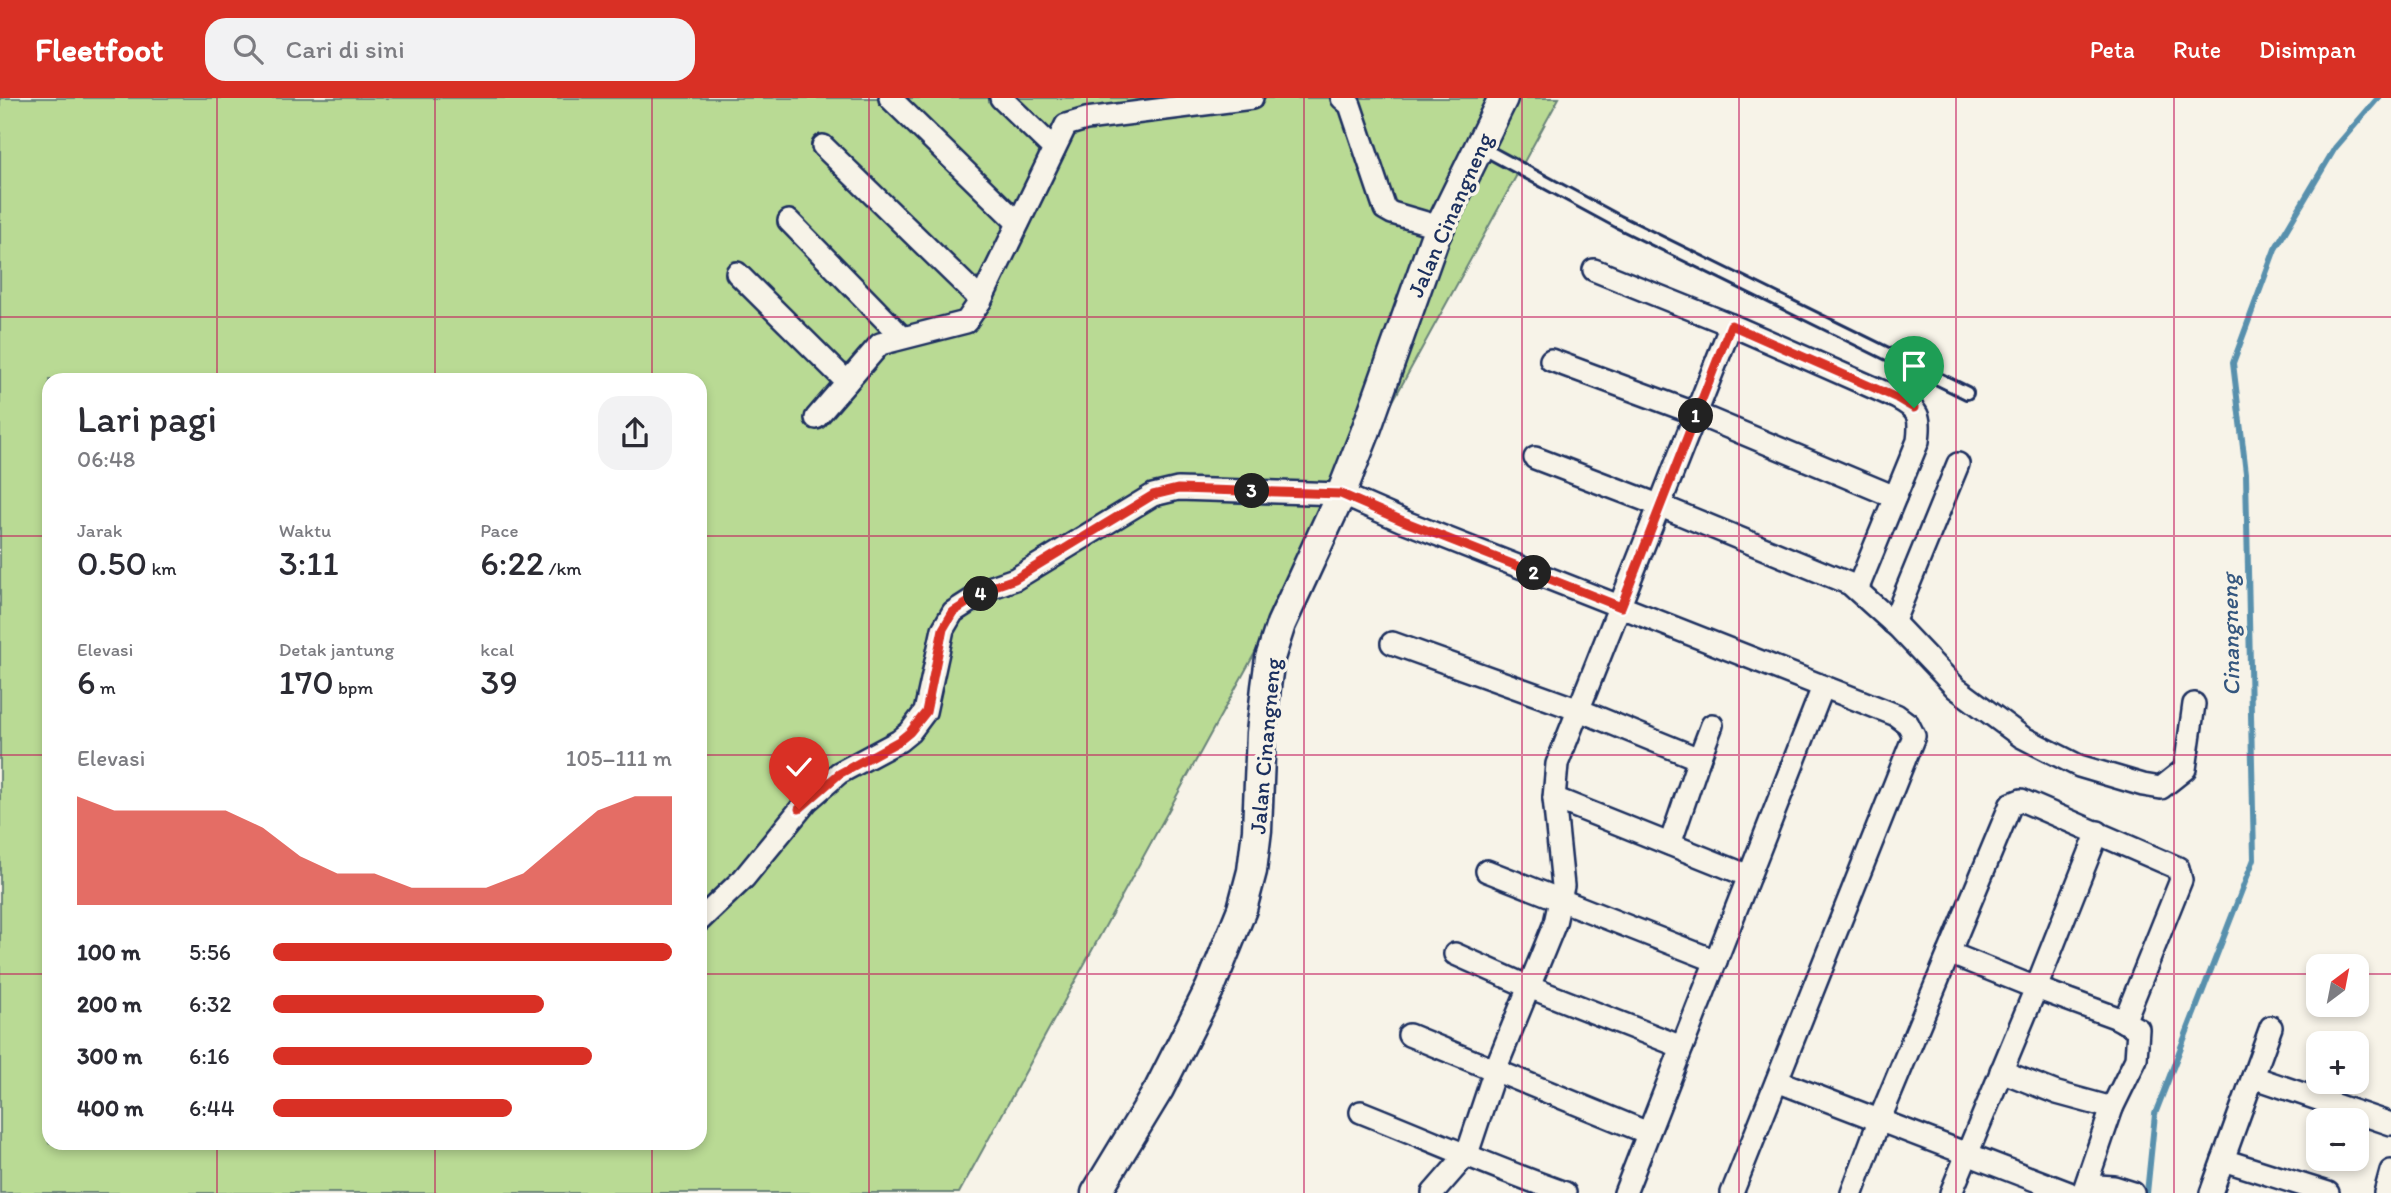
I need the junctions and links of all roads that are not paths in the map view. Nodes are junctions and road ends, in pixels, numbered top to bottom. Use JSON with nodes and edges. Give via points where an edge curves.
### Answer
{"nodes":[{"id":1,"x":890,"y":98,"type":"edge"},
{"id":2,"x":1001,"y":98,"type":"edge"},
{"id":3,"x":1252,"y":98,"type":"edge"},
{"id":4,"x":1342,"y":98,"type":"edge"},
{"id":5,"x":1503,"y":98,"type":"edge"},
{"id":6,"x":823,"y":146,"type":"dead end"},
{"id":7,"x":1480,"y":147,"type":"junction"},
{"id":8,"x":1054,"y":149,"type":"junction"},
{"id":9,"x":789,"y":221,"type":"dead end"},
{"id":10,"x":1018,"y":223,"type":"junction"},
{"id":11,"x":1440,"y":227,"type":"junction"},
{"id":12,"x":1594,"y":270,"type":"dead end"},
{"id":13,"x":737,"y":273,"type":"dead end"},
{"id":14,"x":981,"y":300,"type":"junction"},
{"id":15,"x":1731,"y":325,"type":"junction"},
{"id":16,"x":902,"y":337,"type":"junction"},
{"id":17,"x":1551,"y":360,"type":"dead end"},
{"id":18,"x":846,"y":382,"type":"junction"},
{"id":19,"x":1967,"y":393,"type":"dead end"},
{"id":20,"x":1697,"y":414,"type":"junction"},
{"id":21,"x":816,"y":418,"type":"dead end"},
{"id":22,"x":1535,"y":458,"type":"dead end"},
{"id":23,"x":1958,"y":464,"type":"dead end"},
{"id":24,"x":1341,"y":494,"type":"junction"},
{"id":25,"x":1895,"y":497,"type":"junction"},
{"id":26,"x":1661,"y":506,"type":"junction"},
{"id":27,"x":1857,"y":590,"type":"junction"},
{"id":28,"x":1621,"y":607,"type":"junction"},
{"id":29,"x":1894,"y":623,"type":"junction"},
{"id":30,"x":1392,"y":643,"type":"dead end"},
{"id":31,"x":1823,"y":687,"type":"junction"},
{"id":32,"x":2194,"y":704,"type":"dead end"},
{"id":33,"x":1579,"y":710,"type":"junction"},
{"id":34,"x":1712,"y":725,"type":"dead end"},
{"id":35,"x":1699,"y":759,"type":"junction"},
{"id":36,"x":1554,"y":798,"type":"junction"},
{"id":37,"x":2098,"y":832,"type":"junction"},
{"id":38,"x":1671,"y":844,"type":"junction"},
{"id":39,"x":1487,"y":871,"type":"dead end"},
{"id":40,"x":1749,"y":876,"type":"junction"},
{"id":41,"x":1561,"y":901,"type":"junction"},
{"id":42,"x":707,"y":913,"type":"edge"},
{"id":43,"x":1949,"y":953,"type":"junction"},
{"id":44,"x":1455,"y":954,"type":"dead end"},
{"id":45,"x":1716,"y":961,"type":"junction"},
{"id":46,"x":1529,"y":987,"type":"junction"},
{"id":47,"x":2036,"y":988,"type":"junction"},
{"id":48,"x":2124,"y":1022,"type":"junction"},
{"id":49,"x":2271,"y":1027,"type":"dead end"},
{"id":50,"x":1409,"y":1034,"type":"dead end"},
{"id":51,"x":1682,"y":1048,"type":"junction"},
{"id":52,"x":1495,"y":1070,"type":"junction"},
{"id":53,"x":2001,"y":1071,"type":"junction"},
{"id":54,"x":2253,"y":1077,"type":"junction"},
{"id":55,"x":1777,"y":1081,"type":"junction"},
{"id":56,"x":2112,"y":1108,"type":"junction"},
{"id":57,"x":1361,"y":1112,"type":"dead end"},
{"id":58,"x":1880,"y":1121,"type":"junction"},
{"id":59,"x":2391,"y":1124,"type":"edge"},
{"id":60,"x":1648,"y":1133,"type":"junction"},
{"id":61,"x":1467,"y":1154,"type":"junction"},
{"id":62,"x":1967,"y":1154,"type":"junction"},
{"id":63,"x":2223,"y":1160,"type":"junction"},
{"id":64,"x":1496,"y":1169,"type":"junction"},
{"id":65,"x":2391,"y":1171,"type":"edge"},
{"id":66,"x":2124,"y":1190,"type":"edge"},
{"id":67,"x":1096,"y":1193,"type":"edge"},
{"id":68,"x":1433,"y":1193,"type":"edge"},
{"id":69,"x":1521,"y":1193,"type":"edge"},
{"id":70,"x":1565,"y":1193,"type":"edge"},
{"id":71,"x":1625,"y":1193,"type":"edge"},
{"id":72,"x":1732,"y":1193,"type":"edge"},
{"id":73,"x":1852,"y":1193,"type":"edge"},
{"id":74,"x":1951,"y":1193,"type":"edge"},
{"id":75,"x":2069,"y":1193,"type":"edge"},
{"id":76,"x":2083,"y":1193,"type":"edge"},
{"id":77,"x":2092,"y":1193,"type":"edge"},
{"id":78,"x":2211,"y":1193,"type":"edge"},
{"id":79,"x":2328,"y":1193,"type":"edge"},
{"id":80,"x":2385,"y":1193,"type":"edge"}],
"edges":[{"from":1,"to":10,"type":"street"},
{"from":2,"to":8,"type":"street"},
{"from":3,"to":8,"type":"street","via":[[1086,119],[1066,125]]},
{"from":4,"to":11,"type":"street","via":[[1350,105],[1385,209]]},
{"from":5,"to":7,"type":"street","name":"Jalan Cinangneng"},
{"from":6,"to":14,"type":"street"},
{"from":7,"to":11,"type":"street","name":"Jalan Cinangneng"},
{"from":7,"to":19,"type":"lane","via":[[1619,222]]},
{"from":8,"to":10,"type":"street"},
{"from":9,"to":16,"type":"street"},
{"from":10,"to":14,"type":"street"},
{"from":11,"to":24,"type":"street","name":"Jalan Cinangneng"},
{"from":12,"to":15,"type":"street"},
{"from":13,"to":18,"type":"street"},
{"from":14,"to":16,"type":"street","via":[[966,322]]},
{"from":15,"to":20,"type":"street"},
{"from":15,"to":25,"type":"street","via":[[1914,408],[1920,422],[1918,441]]},
{"from":16,"to":18,"type":"street","via":[[880,344]]},
{"from":17,"to":20,"type":"street"},
{"from":18,"to":21,"type":"street"},
{"from":20,"to":25,"type":"street"},
{"from":20,"to":26,"type":"street"},
{"from":22,"to":26,"type":"street"},
{"from":23,"to":29,"type":"street"},
{"from":24,"to":28,"type":"street"},
{"from":24,"to":42,"type":"street","via":[[1164,491],[1015,579],[972,599],[953,612],[943,629],[926,712],[910,732],[839,774],[807,801],[744,878]]},
{"from":24,"to":67,"type":"street","name":"Jalan Cinangneng","via":[[1270,658],[1256,843],[1242,909],[1210,988],[1159,1089]]},
{"from":25,"to":27,"type":"street"},
{"from":26,"to":27,"type":"street"},
{"from":26,"to":28,"type":"street"},
{"from":27,"to":29,"type":"street"},
{"from":28,"to":31,"type":"street"},
{"from":28,"to":33,"type":"street"},
{"from":29,"to":32,"type":"street","via":[[1956,688],[2022,737],[2079,766],[2143,785],[2161,788],[2185,769]]},
{"from":30,"to":33,"type":"street"},
{"from":31,"to":40,"type":"street"},
{"from":31,"to":55,"type":"street","via":[[1896,715],[1914,736]]},
{"from":33,"to":35,"type":"street"},
{"from":33,"to":36,"type":"street","via":[[1557,764]]},
{"from":34,"to":35,"type":"street"},
{"from":35,"to":38,"type":"street"},
{"from":36,"to":38,"type":"street"},
{"from":36,"to":41,"type":"street"},
{"from":37,"to":43,"type":"street","via":[[2021,800],[2011,804]]},
{"from":37,"to":47,"type":"street"},
{"from":37,"to":48,"type":"street","via":[[2178,868],[2181,880]]},
{"from":38,"to":40,"type":"street"},
{"from":39,"to":41,"type":"street"},
{"from":40,"to":45,"type":"street"},
{"from":41,"to":45,"type":"street"},
{"from":41,"to":46,"type":"street"},
{"from":43,"to":47,"type":"street"},
{"from":43,"to":58,"type":"street"},
{"from":44,"to":46,"type":"street"},
{"from":45,"to":51,"type":"street"},
{"from":46,"to":51,"type":"street"},
{"from":46,"to":52,"type":"street"},
{"from":47,"to":48,"type":"street"},
{"from":47,"to":53,"type":"street"},
{"from":48,"to":56,"type":"street","via":[[2138,1030],[2136,1059]]},
{"from":49,"to":54,"type":"street"},
{"from":50,"to":52,"type":"street"},
{"from":51,"to":60,"type":"street"},
{"from":52,"to":60,"type":"street"},
{"from":52,"to":61,"type":"street"},
{"from":53,"to":56,"type":"street"},
{"from":53,"to":62,"type":"street"},
{"from":54,"to":59,"type":"street"},
{"from":54,"to":63,"type":"street"},
{"from":55,"to":58,"type":"street"},
{"from":55,"to":72,"type":"street"},
{"from":56,"to":76,"type":"street"},
{"from":57,"to":61,"type":"street"},
{"from":58,"to":62,"type":"street"},
{"from":58,"to":73,"type":"street"},
{"from":60,"to":71,"type":"street"},
{"from":61,"to":64,"type":"street"},
{"from":61,"to":68,"type":"street"},
{"from":62,"to":74,"type":"street"},
{"from":62,"to":75,"type":"street"},
{"from":63,"to":78,"type":"street"},
{"from":63,"to":79,"type":"street"},
{"from":64,"to":69,"type":"street"},
{"from":64,"to":70,"type":"street"},
{"from":65,"to":80,"type":"street"},
{"from":66,"to":77,"type":"street","via":[[2098,1186]]}]}
